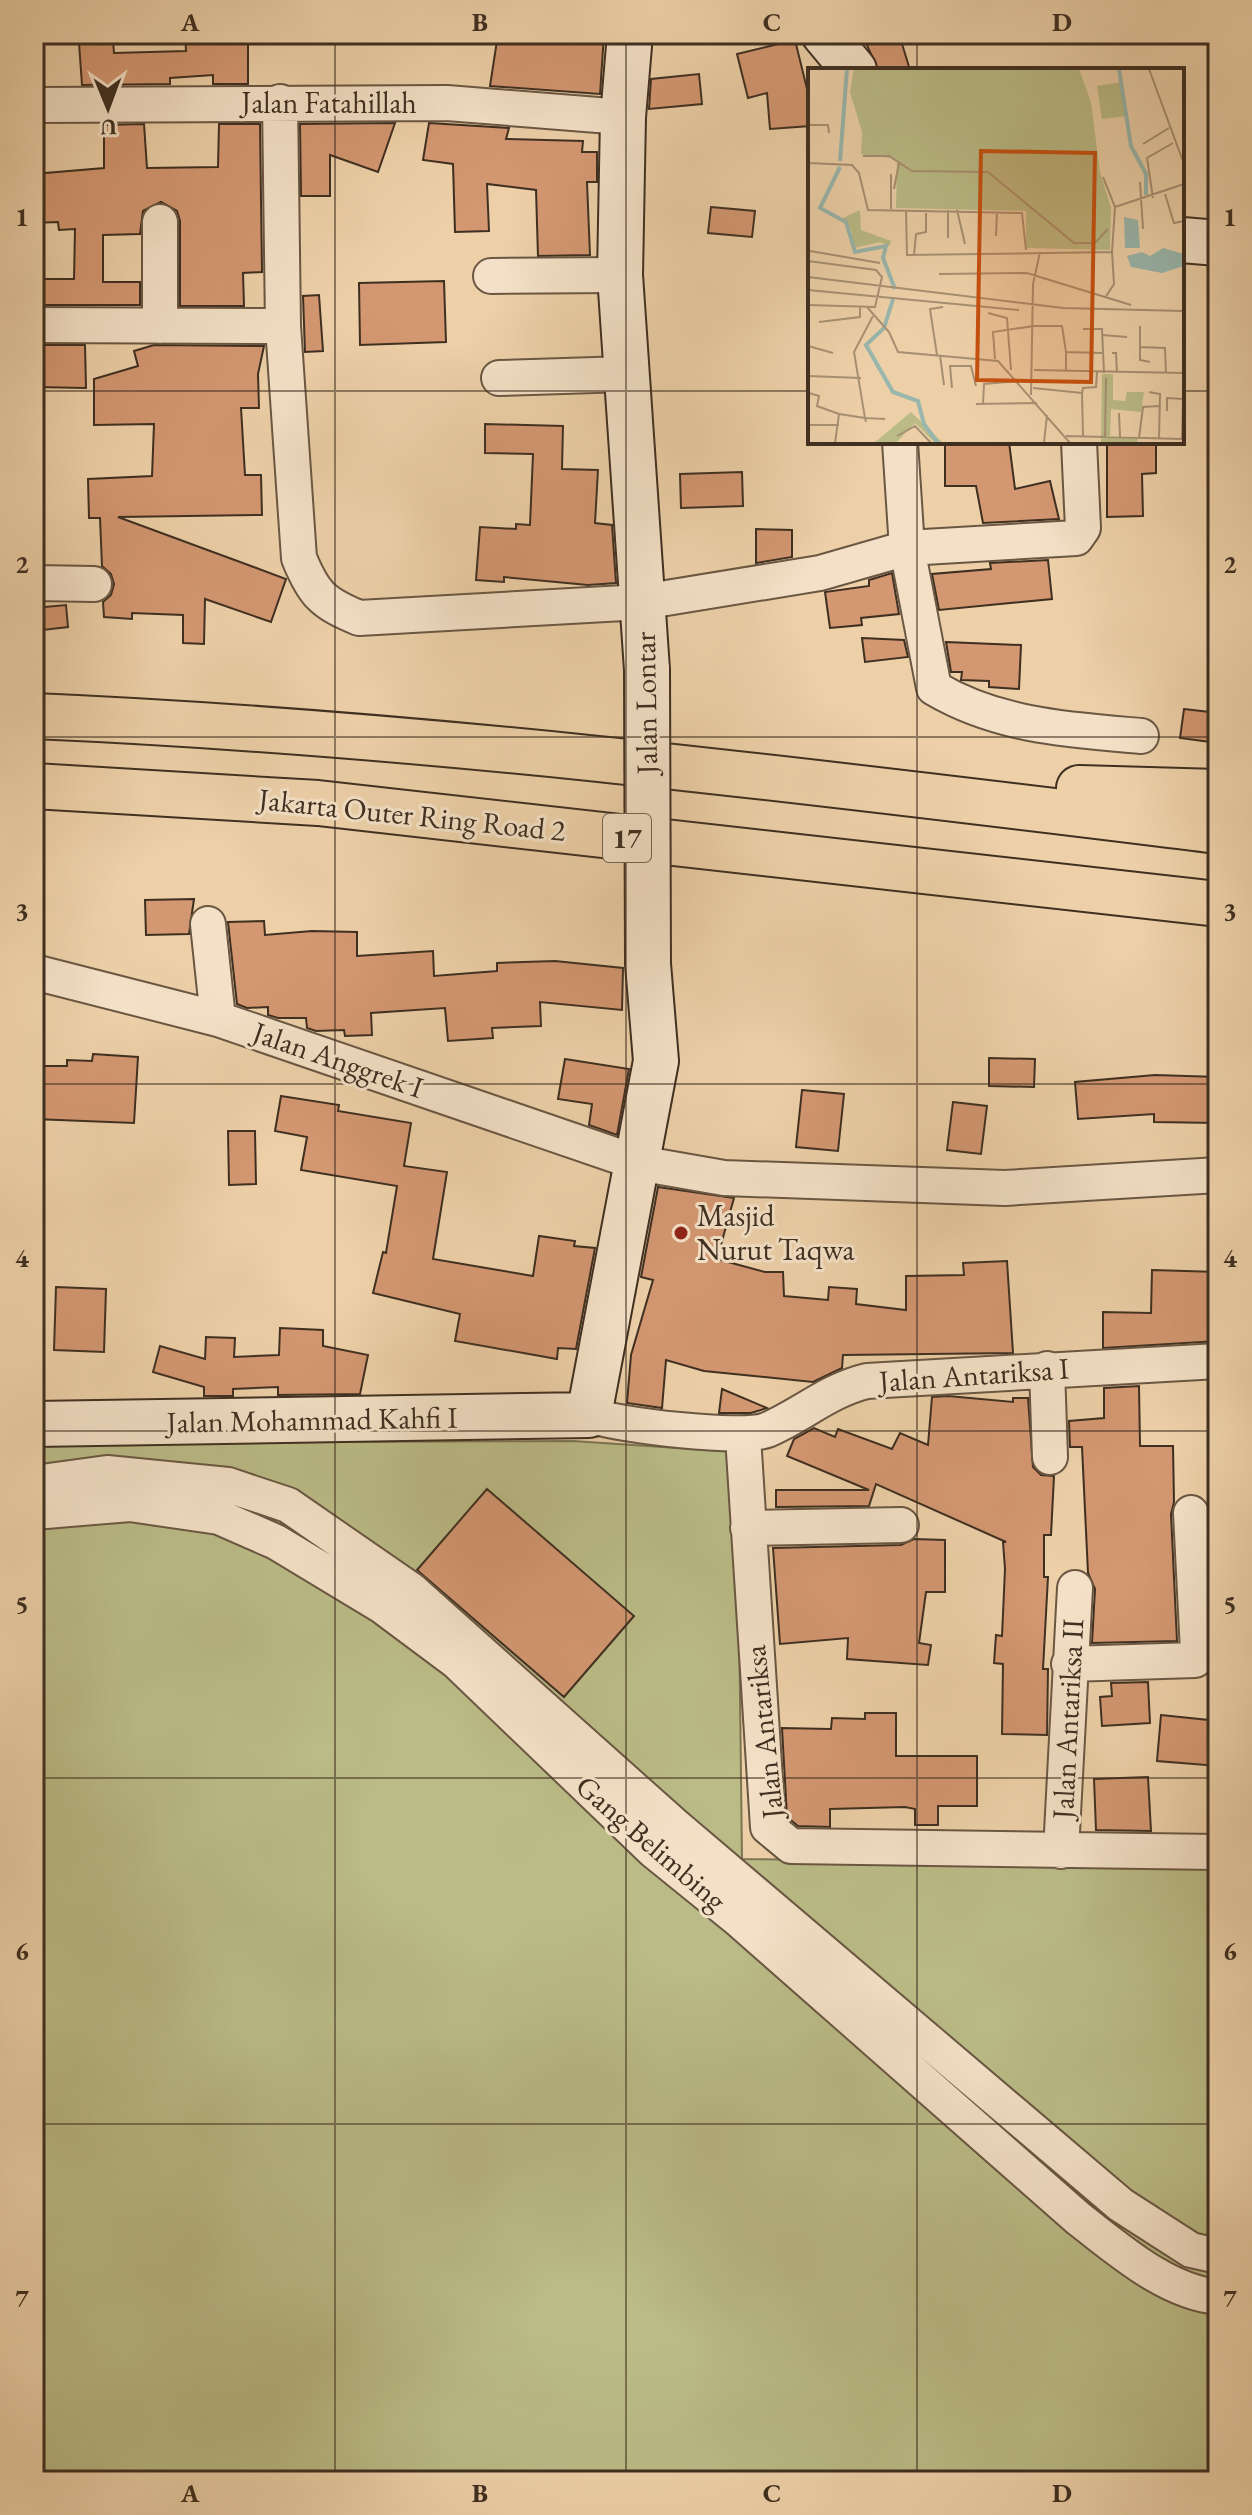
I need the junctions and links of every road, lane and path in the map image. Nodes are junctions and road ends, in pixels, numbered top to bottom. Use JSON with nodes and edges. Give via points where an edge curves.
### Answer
{"nodes":[{"id":1,"x":630,"y":34,"type":"edge"},
{"id":2,"x":824,"y":34,"type":"edge"},
{"id":3,"x":852,"y":68,"type":"edge"},
{"id":4,"x":280,"y":102,"type":"junction"},
{"id":5,"x":34,"y":105,"type":"edge"},
{"id":6,"x":623,"y":117,"type":"junction"},
{"id":7,"x":160,"y":222,"type":"dead end"},
{"id":8,"x":1184,"y":240,"type":"edge"},
{"id":9,"x":1218,"y":243,"type":"edge"},
{"id":10,"x":620,"y":275,"type":"junction"},
{"id":11,"x":491,"y":276,"type":"dead end"},
{"id":12,"x":34,"y":325,"type":"edge"},
{"id":13,"x":160,"y":326,"type":"junction"},
{"id":14,"x":283,"y":326,"type":"junction"},
{"id":15,"x":627,"y":374,"type":"junction"},
{"id":16,"x":499,"y":378,"type":"dead end"},
{"id":17,"x":900,"y":444,"type":"edge"},
{"id":18,"x":1079,"y":444,"type":"edge"},
{"id":19,"x":907,"y":548,"type":"junction"},
{"id":20,"x":34,"y":583,"type":"edge"},
{"id":21,"x":94,"y":584,"type":"dead end"},
{"id":22,"x":642,"y":602,"type":"junction"},
{"id":23,"x":34,"y":716,"type":"edge"},
{"id":24,"x":1141,"y":736,"type":"dead end"},
{"id":25,"x":801,"y":780,"type":"junction"},
{"id":26,"x":34,"y":786,"type":"edge"},
{"id":27,"x":1218,"y":792,"type":"edge"},
{"id":28,"x":1218,"y":831,"type":"edge"},
{"id":29,"x":1218,"y":904,"type":"edge"},
{"id":30,"x":208,"y":924,"type":"dead end"},
{"id":31,"x":34,"y":972,"type":"edge"},
{"id":32,"x":218,"y":1019,"type":"junction"},
{"id":33,"x":638,"y":1163,"type":"junction"},
{"id":34,"x":1218,"y":1175,"type":"edge"},
{"id":35,"x":1218,"y":1361,"type":"edge"},
{"id":36,"x":1047,"y":1369,"type":"junction"},
{"id":37,"x":589,"y":1415,"type":"junction"},
{"id":38,"x":34,"y":1424,"type":"edge"},
{"id":39,"x":743,"y":1436,"type":"junction"},
{"id":40,"x":1050,"y":1457,"type":"dead end"},
{"id":41,"x":34,"y":1483,"type":"edge"},
{"id":42,"x":34,"y":1512,"type":"edge"},
{"id":43,"x":1191,"y":1513,"type":"dead end"},
{"id":44,"x":901,"y":1525,"type":"dead end"},
{"id":45,"x":748,"y":1528,"type":"junction"},
{"id":46,"x":1075,"y":1588,"type":"dead end"},
{"id":47,"x":1069,"y":1664,"type":"junction"},
{"id":48,"x":1061,"y":1851,"type":"junction"},
{"id":49,"x":1218,"y":1852,"type":"edge"},
{"id":50,"x":1204,"y":2253,"type":"edge"},
{"id":51,"x":1172,"y":2282,"type":"junction"},
{"id":52,"x":1218,"y":2297,"type":"edge"}],
"edges":[{"from":1,"to":6,"type":"street","name":"Jalan Lontar"},
{"from":2,"to":3,"type":"street"},
{"from":4,"to":5,"type":"street","name":"Jalan Fatahillah"},
{"from":4,"to":6,"type":"street","name":"Jalan Fatahillah","via":[[447,103]]},
{"from":4,"to":14,"type":"street"},
{"from":6,"to":10,"type":"street","name":"Jalan Lontar"},
{"from":7,"to":13,"type":"street"},
{"from":8,"to":9,"type":"street"},
{"from":10,"to":11,"type":"street"},
{"from":10,"to":15,"type":"street","name":"Jalan Lontar"},
{"from":12,"to":13,"type":"street"},
{"from":13,"to":14,"type":"street"},
{"from":14,"to":22,"type":"street","via":[[299,558],[310,585],[328,605],[359,618]]},
{"from":15,"to":16,"type":"street"},
{"from":15,"to":22,"type":"street","name":"Jalan Lontar"},
{"from":17,"to":19,"type":"street"},
{"from":18,"to":19,"type":"street","via":[[1083,528],[1076,538]]},
{"from":19,"to":22,"type":"street","via":[[820,573]]},
{"from":19,"to":24,"type":"street","via":[[934,688],[1010,721]]},
{"from":20,"to":21,"type":"street"},
{"from":22,"to":33,"type":"street","name":"Jalan Lontar","bridge":true,"via":[[648,964],[656,1061]]},
{"from":23,"to":25,"type":"highway","via":[[191,723]]},
{"from":25,"to":27,"type":"highway"},
{"from":25,"to":28,"type":"highway"},
{"from":26,"to":29,"type":"highway","name":"Jakarta Outer Ring Road 2","number":"17","via":[[318,803]]},
{"from":30,"to":32,"type":"street"},
{"from":31,"to":32,"type":"street","name":"Jalan Anggrek I"},
{"from":32,"to":33,"type":"street","name":"Jalan Anggrek I"},
{"from":33,"to":34,"type":"street","name":"Jalan Anggrek I","via":[[724,1178],[1005,1188]]},
{"from":33,"to":37,"type":"street","name":"Jalan Lontar"},
{"from":35,"to":36,"type":"street","name":"Jalan Antariksa I"},
{"from":36,"to":39,"type":"street","name":"Jalan Antariksa I","via":[[867,1381],[840,1388],[766,1430]]},
{"from":36,"to":40,"type":"street"},
{"from":37,"to":38,"type":"street","name":"Jalan Mohammad Kahfi I"},
{"from":37,"to":39,"type":"street","via":[[615,1424]]},
{"from":39,"to":45,"type":"street","name":"Jalan Antariksa"},
{"from":41,"to":50,"type":"street","name":"Gang Belimbing","via":[[107,1473],[228,1485],[288,1505],[411,1590],[686,1836],[1108,2195]]},
{"from":42,"to":51,"type":"street","name":"Gang Belimbing","via":[[130,1504],[219,1517],[276,1542],[382,1606],[457,1662],[654,1851],[1079,2219]]},
{"from":43,"to":47,"type":"street","via":[[1195,1660]]},
{"from":44,"to":45,"type":"street"},
{"from":45,"to":48,"type":"street","name":"Jalan Antariksa","via":[[768,1827],[791,1846]]},
{"from":46,"to":47,"type":"street","name":"Jalan Antariksa II"},
{"from":47,"to":48,"type":"street","name":"Jalan Antariksa II"},
{"from":48,"to":49,"type":"street","name":"Jalan Antariksa"},
{"from":50,"to":51,"type":"street"},
{"from":51,"to":52,"type":"street","name":"Gang Belimbing"}]}
